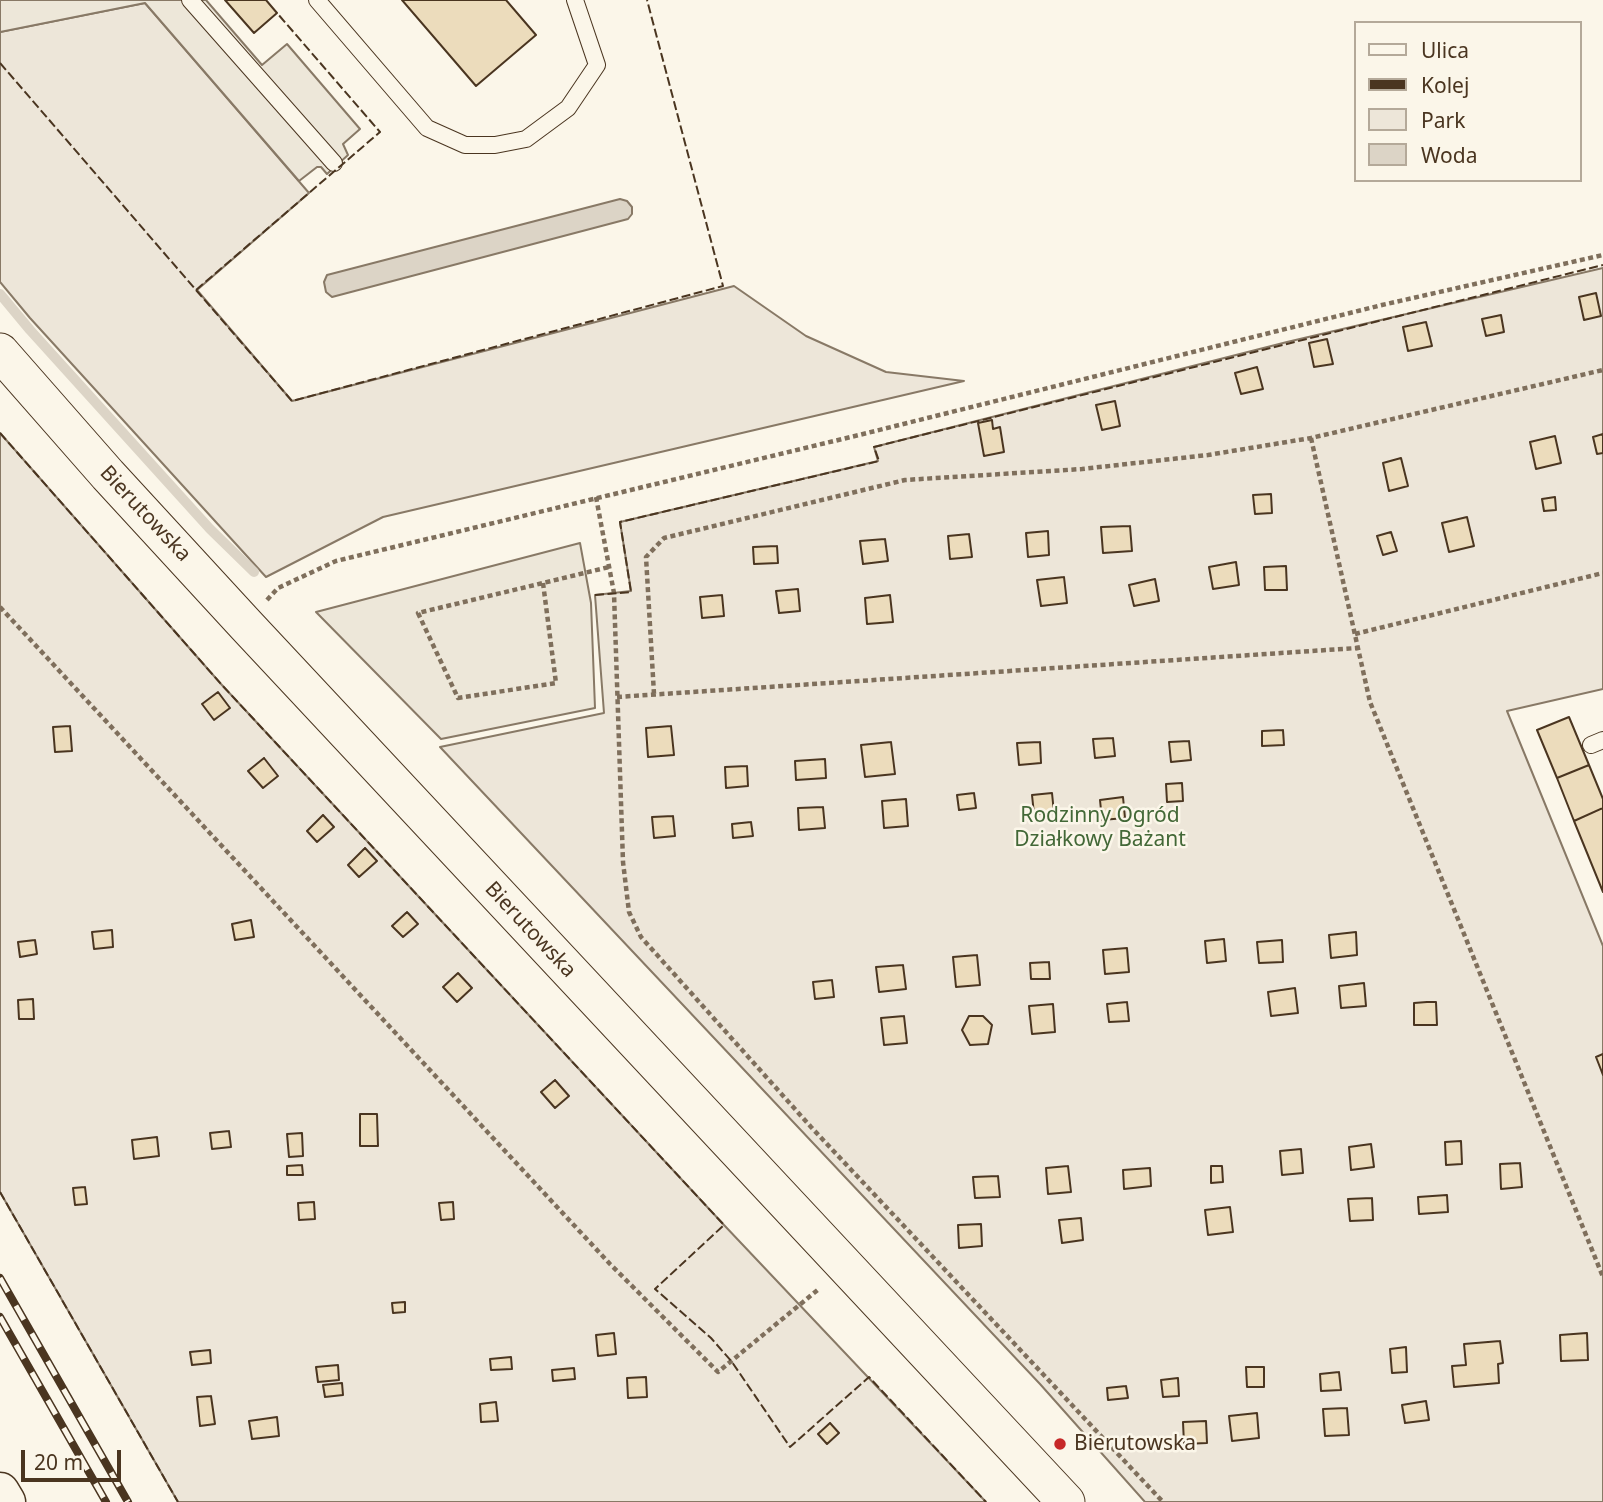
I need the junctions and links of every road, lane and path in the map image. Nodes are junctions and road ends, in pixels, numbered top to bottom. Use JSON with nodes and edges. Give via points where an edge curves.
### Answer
{"nodes":[{"id":1,"x":190,"y":0,"type":"edge"},
{"id":2,"x":317,"y":0,"type":"edge"},
{"id":3,"x":575,"y":0,"type":"edge"},
{"id":4,"x":334,"y":163,"type":"dead end"},
{"id":5,"x":1603,"y":255,"type":"edge"},
{"id":6,"x":0,"y":352,"type":"edge"},
{"id":7,"x":1603,"y":370,"type":"edge"},
{"id":8,"x":1311,"y":438,"type":"junction"},
{"id":9,"x":596,"y":497,"type":"junction"},
{"id":10,"x":609,"y":567,"type":"junction"},
{"id":11,"x":1603,"y":573,"type":"edge"},
{"id":12,"x":544,"y":583,"type":"junction"},
{"id":13,"x":0,"y":607,"type":"edge"},
{"id":14,"x":246,"y":625,"type":"junction"},
{"id":15,"x":1355,"y":634,"type":"junction"},
{"id":16,"x":1357,"y":648,"type":"junction"},
{"id":17,"x":654,"y":694,"type":"junction"},
{"id":18,"x":617,"y":696,"type":"junction"},
{"id":19,"x":845,"y":1267,"type":"junction"},
{"id":20,"x":1603,"y":1277,"type":"edge"},
{"id":21,"x":0,"y":1492,"type":"edge"},
{"id":22,"x":6,"y":1502,"type":"edge"},
{"id":23,"x":1066,"y":1502,"type":"edge"},
{"id":24,"x":1163,"y":1502,"type":"edge"}],
"edges":[{"from":1,"to":4,"type":"lane"},
{"from":2,"to":3,"type":"lane","via":[[427,128],[465,145],[526,139],[568,108],[597,65]]},
{"from":5,"to":9,"type":"path"},
{"from":6,"to":14,"type":"street","name":"Bierutowska"},
{"from":7,"to":8,"type":"path"},
{"from":8,"to":15,"type":"path"},
{"from":8,"to":17,"type":"path","via":[[1208,456],[905,480],[664,538],[646,557]]},
{"from":9,"to":10,"type":"path"},
{"from":9,"to":14,"type":"path","via":[[336,561],[278,588]]},
{"from":10,"to":12,"type":"path"},
{"from":10,"to":18,"type":"path"},
{"from":11,"to":15,"type":"path"},
{"from":12,"to":12,"type":"path","via":[[418,613],[458,698],[556,683]]},
{"from":13,"to":19,"type":"path","via":[[601,1254],[718,1372]]},
{"from":14,"to":19,"type":"street","name":"Bierutowska"},
{"from":15,"to":16,"type":"path"},
{"from":16,"to":17,"type":"path"},
{"from":16,"to":20,"type":"path","via":[[1370,702]]},
{"from":17,"to":18,"type":"path"},
{"from":18,"to":24,"type":"path","via":[[623,862],[629,912],[641,937],[811,1127]]},
{"from":19,"to":23,"type":"street","name":"Bierutowska"},
{"from":21,"to":22,"type":"main road"}]}
